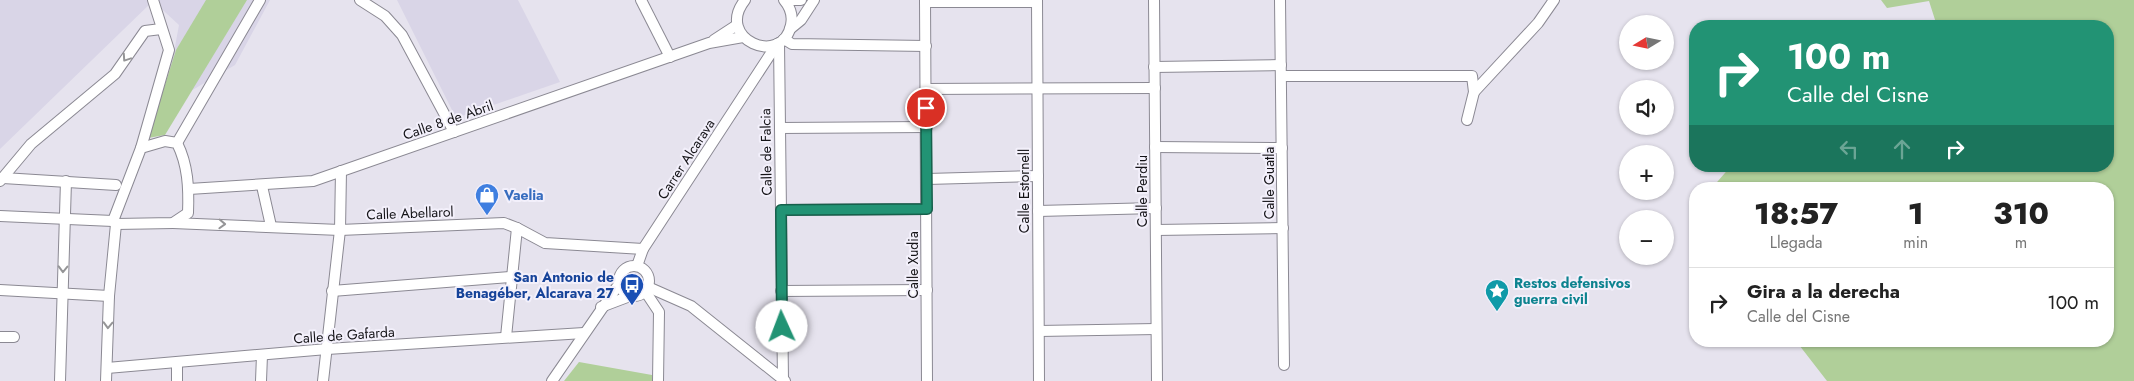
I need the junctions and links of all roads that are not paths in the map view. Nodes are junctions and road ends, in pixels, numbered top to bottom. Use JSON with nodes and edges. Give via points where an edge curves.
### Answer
{"nodes":[{"id":1,"x":153,"y":0,"type":"edge"},
{"id":2,"x":260,"y":0,"type":"edge"},
{"id":3,"x":360,"y":0,"type":"edge"},
{"id":4,"x":640,"y":0,"type":"edge"},
{"id":5,"x":784,"y":0,"type":"edge"},
{"id":6,"x":788,"y":0,"type":"edge"},
{"id":7,"x":801,"y":0,"type":"edge"},
{"id":8,"x":814,"y":0,"type":"edge"},
{"id":9,"x":1154,"y":0,"type":"edge"},
{"id":10,"x":1280,"y":0,"type":"edge"},
{"id":11,"x":1554,"y":0,"type":"edge"},
{"id":12,"x":925,"y":1,"type":"edge"},
{"id":13,"x":1036,"y":1,"type":"edge"},
{"id":14,"x":740,"y":3,"type":"edge"},
{"id":15,"x":738,"y":25,"type":"junction"},
{"id":16,"x":161,"y":29,"type":"junction"},
{"id":17,"x":790,"y":29,"type":"junction"},
{"id":18,"x":743,"y":37,"type":"junction"},
{"id":19,"x":780,"y":42,"type":"junction"},
{"id":20,"x":709,"y":43,"type":"junction"},
{"id":21,"x":757,"y":46,"type":"junction"},
{"id":22,"x":926,"y":46,"type":"junction"},
{"id":23,"x":670,"y":57,"type":"junction"},
{"id":24,"x":1281,"y":65,"type":"junction"},
{"id":25,"x":1154,"y":67,"type":"junction"},
{"id":26,"x":760,"y":69,"type":"junction"},
{"id":27,"x":1282,"y":76,"type":"junction"},
{"id":28,"x":1037,"y":88,"type":"junction"},
{"id":29,"x":1154,"y":88,"type":"junction"},
{"id":30,"x":926,"y":89,"type":"junction"},
{"id":31,"x":1474,"y":92,"type":"junction"},
{"id":32,"x":1466,"y":120,"type":"dead end"},
{"id":33,"x":926,"y":127,"type":"junction"},
{"id":34,"x":780,"y":128,"type":"junction"},
{"id":35,"x":454,"y":132,"type":"junction"},
{"id":36,"x":177,"y":143,"type":"junction"},
{"id":37,"x":1155,"y":147,"type":"junction"},
{"id":38,"x":141,"y":148,"type":"junction"},
{"id":39,"x":1282,"y":148,"type":"junction"},
{"id":40,"x":341,"y":171,"type":"junction"},
{"id":41,"x":1038,"y":176,"type":"junction"},
{"id":42,"x":2,"y":179,"type":"edge"},
{"id":43,"x":927,"y":179,"type":"junction"},
{"id":44,"x":66,"y":184,"type":"junction"},
{"id":45,"x":116,"y":184,"type":"dead end"},
{"id":46,"x":262,"y":186,"type":"junction"},
{"id":47,"x":189,"y":189,"type":"junction"},
{"id":48,"x":1156,"y":208,"type":"junction"},
{"id":49,"x":927,"y":209,"type":"junction"},
{"id":50,"x":781,"y":210,"type":"junction"},
{"id":51,"x":1038,"y":211,"type":"junction"},
{"id":52,"x":0,"y":216,"type":"edge"},
{"id":53,"x":64,"y":221,"type":"junction"},
{"id":54,"x":114,"y":223,"type":"junction"},
{"id":55,"x":173,"y":223,"type":"junction"},
{"id":56,"x":271,"y":226,"type":"junction"},
{"id":57,"x":517,"y":228,"type":"junction"},
{"id":58,"x":1283,"y":228,"type":"junction"},
{"id":59,"x":340,"y":230,"type":"junction"},
{"id":60,"x":1156,"y":230,"type":"junction"},
{"id":61,"x":643,"y":249,"type":"junction"},
{"id":62,"x":637,"y":266,"type":"junction"},
{"id":63,"x":510,"y":277,"type":"junction"},
{"id":64,"x":619,"y":284,"type":"junction"},
{"id":65,"x":647,"y":289,"type":"junction"},
{"id":66,"x":0,"y":290,"type":"edge"},
{"id":67,"x":927,"y":290,"type":"junction"},
{"id":68,"x":332,"y":291,"type":"junction"},
{"id":69,"x":780,"y":291,"type":"junction"},
{"id":70,"x":63,"y":292,"type":"junction"},
{"id":71,"x":109,"y":296,"type":"junction"},
{"id":72,"x":630,"y":296,"type":"junction"},
{"id":73,"x":600,"y":308,"type":"junction"},
{"id":74,"x":1156,"y":329,"type":"junction"},
{"id":75,"x":1038,"y":331,"type":"junction"},
{"id":76,"x":584,"y":333,"type":"junction"},
{"id":77,"x":0,"y":336,"type":"edge"},
{"id":78,"x":14,"y":337,"type":"dead end"},
{"id":79,"x":506,"y":337,"type":"junction"},
{"id":80,"x":327,"y":349,"type":"junction"},
{"id":81,"x":262,"y":355,"type":"junction"},
{"id":82,"x":177,"y":363,"type":"junction"},
{"id":83,"x":1284,"y":365,"type":"dead end"},
{"id":84,"x":106,"y":368,"type":"junction"},
{"id":85,"x":60,"y":381,"type":"edge"},
{"id":86,"x":106,"y":381,"type":"edge"},
{"id":87,"x":177,"y":381,"type":"edge"},
{"id":88,"x":261,"y":381,"type":"edge"},
{"id":89,"x":323,"y":381,"type":"edge"},
{"id":90,"x":552,"y":381,"type":"edge"},
{"id":91,"x":658,"y":381,"type":"edge"},
{"id":92,"x":784,"y":381,"type":"edge"},
{"id":93,"x":927,"y":381,"type":"edge"},
{"id":94,"x":1039,"y":381,"type":"edge"},
{"id":95,"x":1157,"y":381,"type":"edge"}],
"edges":[{"from":1,"to":16,"type":"street"},
{"from":2,"to":36,"type":"street"},
{"from":3,"to":35,"type":"street","via":[[385,16],[402,34]]},
{"from":4,"to":23,"type":"street"},
{"from":5,"to":17,"type":"street","via":[[791,13]]},
{"from":6,"to":7,"type":"street"},
{"from":8,"to":17,"type":"street","via":[[801,20]]},
{"from":9,"to":25,"type":"street","name":"Calle Perdiu"},
{"from":10,"to":24,"type":"street","name":"Calle Guatla"},
{"from":11,"to":31,"type":"street","via":[[1538,23]]},
{"from":12,"to":13,"type":"street"},
{"from":12,"to":22,"type":"street","name":"Calle Xudia"},
{"from":13,"to":28,"type":"street","name":"Calle Estornell"},
{"from":14,"to":15,"type":"street"},
{"from":15,"to":18,"type":"street"},
{"from":15,"to":20,"type":"street","name":"Calle 8 de Abril"},
{"from":16,"to":38,"type":"street","via":[[169,50]]},
{"from":16,"to":42,"type":"street","one_way":true,"via":[[145,31],[115,74],[31,144]]},
{"from":17,"to":19,"type":"street","name":"Carrer Alcarava"},
{"from":18,"to":20,"type":"street","name":"Calle 8 de Abril"},
{"from":18,"to":21,"type":"street"},
{"from":19,"to":21,"type":"street"},
{"from":19,"to":22,"type":"street"},
{"from":19,"to":26,"type":"street","name":"Carrer Alcarava"},
{"from":19,"to":34,"type":"street","name":"Calle de Falcia"},
{"from":20,"to":23,"type":"street","name":"Calle 8 de Abril"},
{"from":21,"to":26,"type":"street"},
{"from":22,"to":30,"type":"street","name":"Calle Xudia"},
{"from":23,"to":35,"type":"street","name":"Calle 8 de Abril"},
{"from":24,"to":25,"type":"street"},
{"from":24,"to":27,"type":"street","name":"Calle Guatla"},
{"from":25,"to":29,"type":"street","name":"Calle Perdiu"},
{"from":26,"to":61,"type":"street","name":"Carrer Alcarava"},
{"from":27,"to":31,"type":"street","via":[[1472,76]]},
{"from":27,"to":39,"type":"street","name":"Calle Guatla"},
{"from":28,"to":29,"type":"street"},
{"from":28,"to":30,"type":"street"},
{"from":28,"to":41,"type":"street","name":"Calle Estornell"},
{"from":29,"to":37,"type":"street","name":"Calle Perdiu"},
{"from":30,"to":33,"type":"street","name":"Calle Xudia"},
{"from":31,"to":32,"type":"street"},
{"from":33,"to":34,"type":"street"},
{"from":33,"to":43,"type":"street","name":"Calle Xudia"},
{"from":34,"to":50,"type":"street","name":"Calle de Falcia"},
{"from":35,"to":40,"type":"street","name":"Calle 8 de Abril"},
{"from":36,"to":38,"type":"street","via":[[166,141]]},
{"from":36,"to":47,"type":"street","via":[[185,158]]},
{"from":37,"to":39,"type":"street"},
{"from":37,"to":48,"type":"street","name":"Calle Perdiu"},
{"from":38,"to":54,"type":"street"},
{"from":39,"to":58,"type":"street","name":"Calle Guatla"},
{"from":40,"to":46,"type":"street","name":"Calle 8 de Abril","via":[[313,181]]},
{"from":40,"to":59,"type":"street"},
{"from":41,"to":43,"type":"street"},
{"from":41,"to":51,"type":"street","name":"Calle Estornell"},
{"from":42,"to":44,"type":"street"},
{"from":43,"to":49,"type":"street","name":"Calle Xudia"},
{"from":44,"to":45,"type":"street"},
{"from":44,"to":53,"type":"street"},
{"from":46,"to":47,"type":"street","name":"Calle 8 de Abril"},
{"from":46,"to":56,"type":"street"},
{"from":47,"to":55,"type":"street","via":[[188,213]]},
{"from":48,"to":51,"type":"street"},
{"from":48,"to":60,"type":"street","name":"Calle Perdiu"},
{"from":49,"to":50,"type":"street"},
{"from":49,"to":67,"type":"street","name":"Calle Xudia"},
{"from":50,"to":69,"type":"street","name":"Calle de Falcia"},
{"from":51,"to":75,"type":"street","name":"Calle Estornell"},
{"from":52,"to":53,"type":"street","name":"Calle Abellarol"},
{"from":53,"to":54,"type":"street","name":"Calle Abellarol"},
{"from":53,"to":70,"type":"street","one_way":true},
{"from":54,"to":55,"type":"street","name":"Calle Abellarol"},
{"from":54,"to":71,"type":"street"},
{"from":55,"to":56,"type":"street","name":"Calle Abellarol","one_way":true},
{"from":56,"to":59,"type":"street","name":"Calle Abellarol"},
{"from":57,"to":59,"type":"street","name":"Calle Abellarol","via":[[504,223]]},
{"from":57,"to":61,"type":"street","name":"Calle Abellarol","via":[[545,243]]},
{"from":57,"to":63,"type":"street"},
{"from":58,"to":60,"type":"street"},
{"from":58,"to":83,"type":"street","name":"Calle Guatla"},
{"from":59,"to":68,"type":"street"},
{"from":60,"to":74,"type":"street","name":"Calle Perdiu"},
{"from":61,"to":62,"type":"street","name":"Carrer Alcarava"},
{"from":62,"to":64,"type":"street","via":[[625,268]]},
{"from":62,"to":65,"type":"street","via":[[648,274]]},
{"from":63,"to":68,"type":"street"},
{"from":63,"to":79,"type":"street"},
{"from":64,"to":72,"type":"street"},
{"from":64,"to":73,"type":"street"},
{"from":65,"to":72,"type":"street","via":[[637,296]]},
{"from":65,"to":91,"type":"street","via":[[659,312]]},
{"from":65,"to":92,"type":"street","via":[[691,306]]},
{"from":66,"to":70,"type":"street"},
{"from":67,"to":69,"type":"street"},
{"from":67,"to":93,"type":"street","name":"Calle Xudia"},
{"from":68,"to":80,"type":"street"},
{"from":69,"to":92,"type":"street","name":"Calle de Falcia"},
{"from":70,"to":71,"type":"street"},
{"from":70,"to":85,"type":"street"},
{"from":71,"to":84,"type":"street","one_way":true},
{"from":72,"to":73,"type":"street"},
{"from":73,"to":76,"type":"street"},
{"from":74,"to":75,"type":"street"},
{"from":74,"to":95,"type":"street","name":"Calle Perdiu"},
{"from":75,"to":94,"type":"street","name":"Calle Estornell"},
{"from":76,"to":79,"type":"street","name":"Calle de Gafarda"},
{"from":76,"to":90,"type":"street"},
{"from":77,"to":78,"type":"street"},
{"from":79,"to":80,"type":"street","name":"Calle de Gafarda"},
{"from":80,"to":81,"type":"street","name":"Calle de Gafarda"},
{"from":80,"to":89,"type":"street"},
{"from":81,"to":82,"type":"street","name":"Calle de Gafarda"},
{"from":81,"to":88,"type":"street"},
{"from":82,"to":84,"type":"street","name":"Calle de Gafarda"},
{"from":82,"to":87,"type":"street"},
{"from":84,"to":86,"type":"street"}]}
